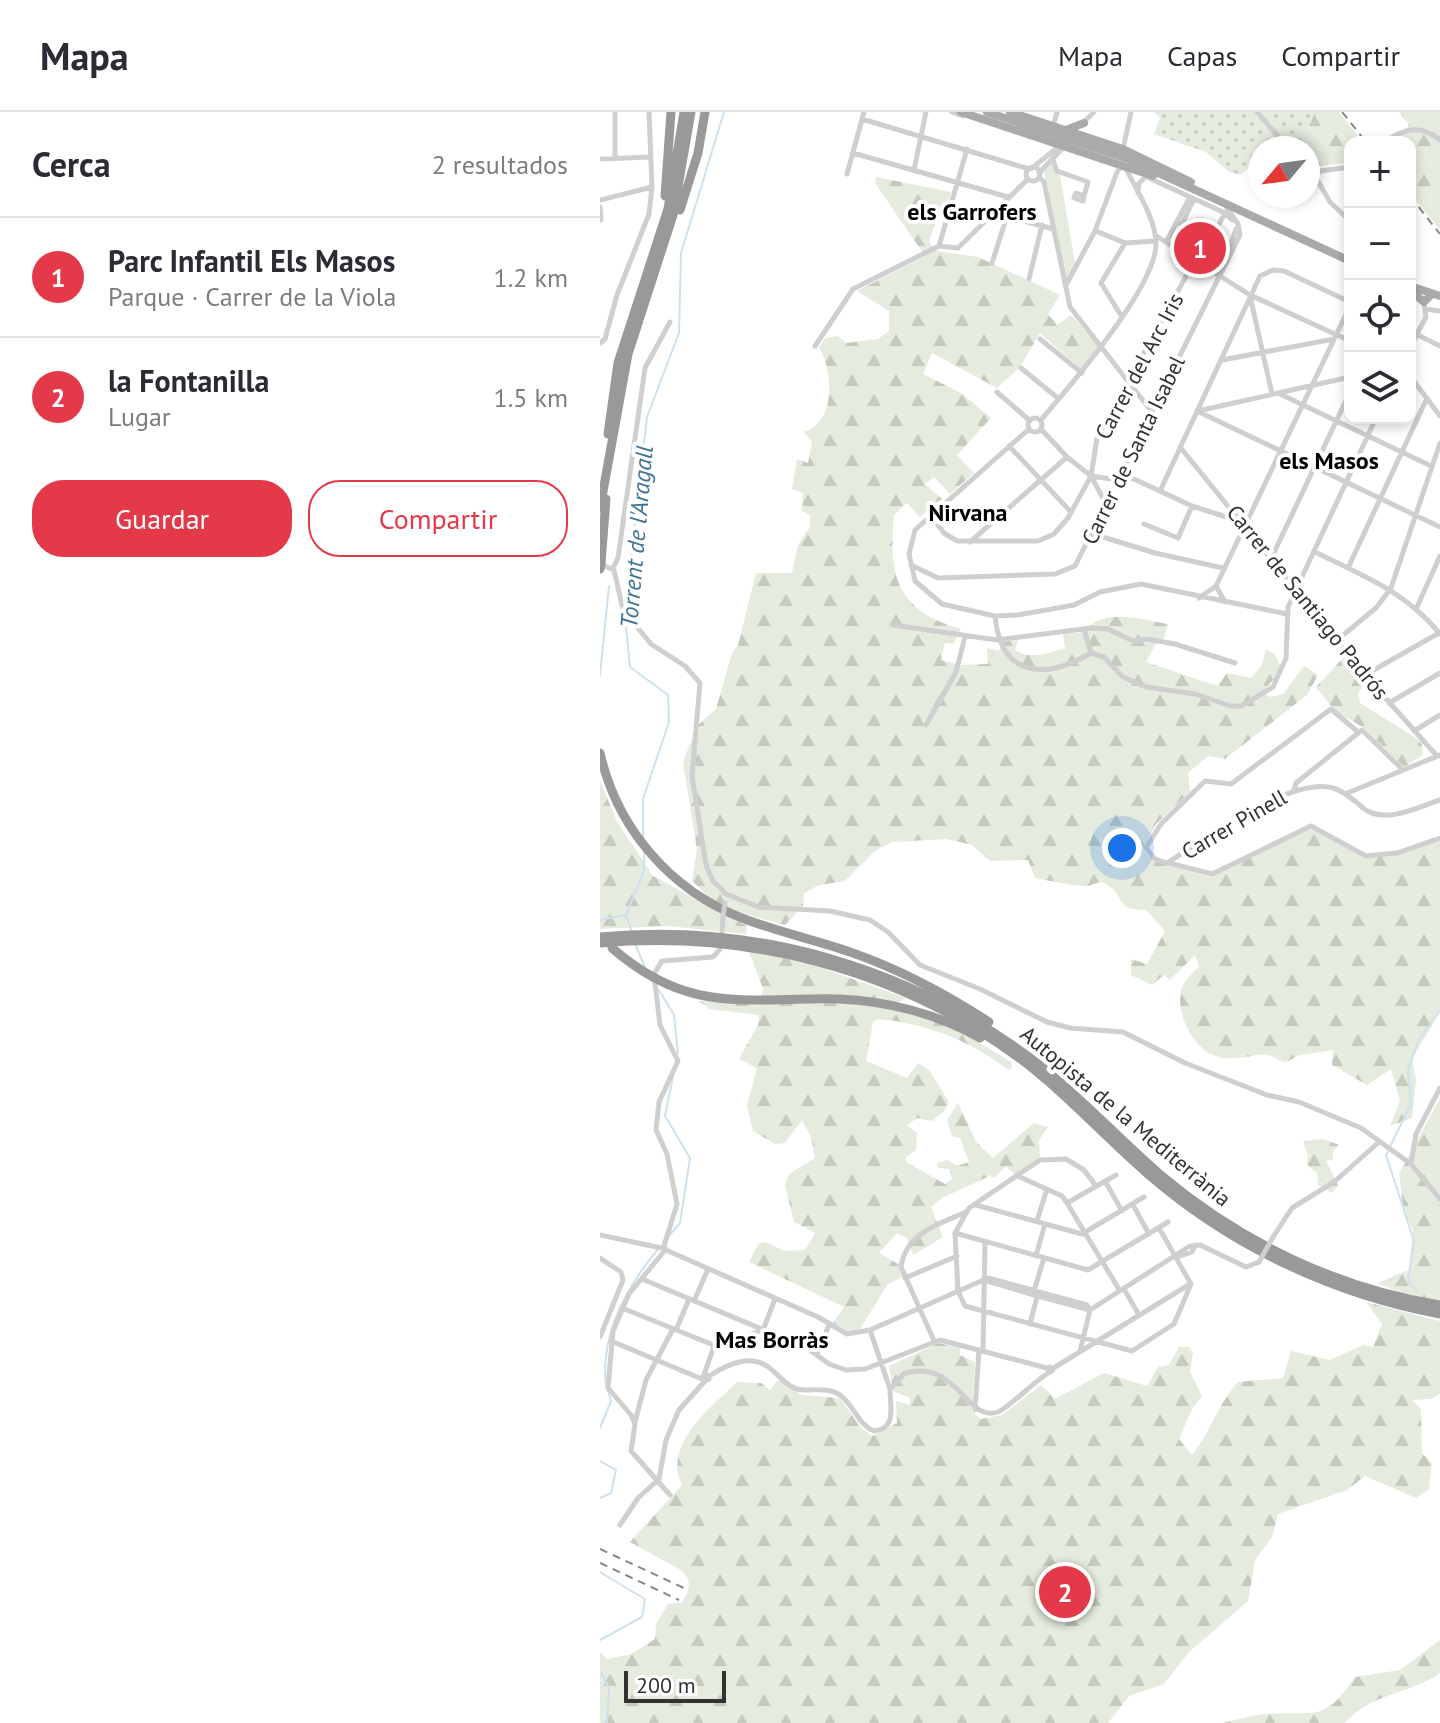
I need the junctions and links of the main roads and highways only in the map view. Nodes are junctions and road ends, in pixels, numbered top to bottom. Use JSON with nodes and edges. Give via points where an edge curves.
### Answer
{"nodes":[{"id":1,"x":671,"y":112,"type":"edge"},
{"id":2,"x":684,"y":112,"type":"edge"},
{"id":3,"x":691,"y":112,"type":"edge"},
{"id":4,"x":705,"y":112,"type":"edge"},
{"id":5,"x":961,"y":112,"type":"edge"},
{"id":6,"x":987,"y":112,"type":"edge"},
{"id":7,"x":1010,"y":112,"type":"edge"},
{"id":8,"x":1070,"y":132,"type":"junction"},
{"id":9,"x":1089,"y":138,"type":"junction"},
{"id":10,"x":1063,"y":143,"type":"junction"},
{"id":11,"x":1193,"y":195,"type":"junction"},
{"id":12,"x":1220,"y":201,"type":"junction"},
{"id":13,"x":655,"y":247,"type":"junction"},
{"id":14,"x":660,"y":257,"type":"junction"},
{"id":15,"x":1344,"y":258,"type":"edge"},
{"id":16,"x":1416,"y":290,"type":"edge"},
{"id":17,"x":1416,"y":295,"type":"edge"},
{"id":18,"x":1436,"y":295,"type":"edge"},
{"id":19,"x":610,"y":460,"type":"junction"},
{"id":20,"x":600,"y":479,"type":"edge"},
{"id":21,"x":600,"y":508,"type":"edge"},
{"id":22,"x":600,"y":566,"type":"edge"},
{"id":23,"x":600,"y":753,"type":"edge"},
{"id":24,"x":600,"y":937,"type":"edge"},
{"id":25,"x":600,"y":943,"type":"edge"},
{"id":26,"x":612,"y":948,"type":"dead end"},
{"id":27,"x":1062,"y":1083,"type":"junction"},
{"id":28,"x":1111,"y":1140,"type":"junction"},
{"id":29,"x":1440,"y":1305,"type":"edge"},
{"id":30,"x":1440,"y":1314,"type":"edge"}],
"edges":[{"from":1,"to":13,"type":"highway","via":[[667,182]]},
{"from":2,"to":13,"type":"highway","via":[[671,196]]},
{"from":3,"to":14,"type":"highway","via":[[678,194]]},
{"from":4,"to":14,"type":"highway","via":[[692,174]]},
{"from":5,"to":10,"type":"main road"},
{"from":6,"to":11,"type":"main road","via":[[1128,159]]},
{"from":7,"to":8,"type":"main road"},
{"from":8,"to":9,"type":"main road"},
{"from":8,"to":9,"type":"main road","via":[[1084,122]]},
{"from":8,"to":10,"type":"main road","bridge":true},
{"from":9,"to":12,"type":"main road","via":[[1180,176]]},
{"from":10,"to":11,"type":"main road"},
{"from":11,"to":12,"type":"main road"},
{"from":12,"to":15,"type":"main road"},
{"from":13,"to":20,"type":"highway","via":[[621,351]]},
{"from":14,"to":19,"type":"highway","via":[[631,343]]},
{"from":16,"to":18,"type":"main road"},
{"from":17,"to":18,"type":"main road","via":[[1425,306]]},
{"from":19,"to":21,"type":"highway"},
{"from":19,"to":22,"type":"highway"},
{"from":23,"to":27,"type":"highway","via":[[631,828],[657,862],[688,889],[738,917],[853,953],[932,987],[1015,1041]]},
{"from":24,"to":27,"type":"highway","name":"Autopista de la Mediterrània","via":[[719,937],[787,947],[853,965],[971,1018]]},
{"from":25,"to":28,"type":"highway","name":"Autopista de la Mediterrània","via":[[683,941],[751,947],[818,961],[883,983],[946,1012],[1006,1049]]},
{"from":26,"to":28,"type":"highway","via":[[648,975],[704,997],[746,1002],[857,1000],[942,1020],[1007,1055]]},
{"from":27,"to":29,"type":"highway","name":"Autopista de la Mediterrània","via":[[1177,1188],[1248,1236],[1344,1281]]},
{"from":28,"to":30,"type":"highway","name":"Autopista de la Mediterrània","via":[[1190,1207],[1273,1257],[1343,1289]]}]}
